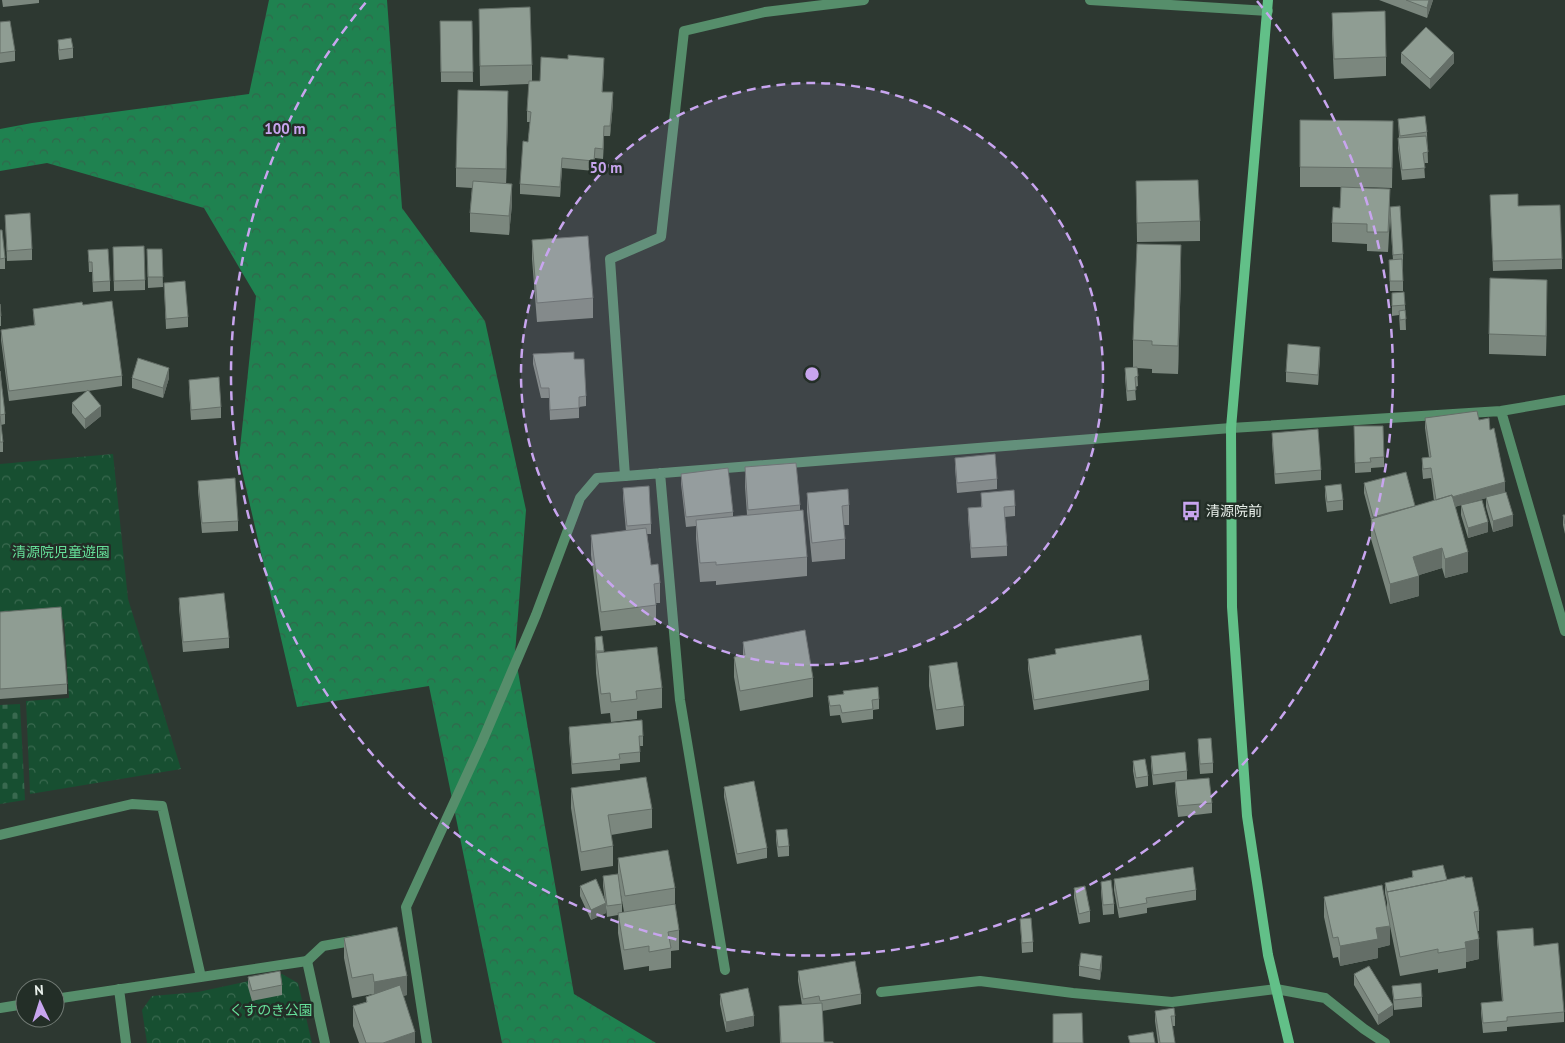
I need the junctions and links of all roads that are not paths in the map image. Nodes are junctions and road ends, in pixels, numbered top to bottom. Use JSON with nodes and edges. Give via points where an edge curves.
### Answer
{"nodes":[{"id":1,"x":864,"y":0,"type":"edge"},
{"id":2,"x":1090,"y":0,"type":"edge"},
{"id":3,"x":1268,"y":0,"type":"edge"},
{"id":4,"x":1268,"y":11,"type":"junction"},
{"id":5,"x":1565,"y":400,"type":"edge"},
{"id":6,"x":1501,"y":411,"type":"junction"},
{"id":7,"x":1231,"y":428,"type":"junction"},
{"id":8,"x":660,"y":473,"type":"junction"},
{"id":9,"x":624,"y":476,"type":"junction"},
{"id":10,"x":1565,"y":631,"type":"edge"},
{"id":11,"x":0,"y":835,"type":"edge"},
{"id":12,"x":371,"y":937,"type":"edge"},
{"id":13,"x":308,"y":961,"type":"junction"},
{"id":14,"x":725,"y":970,"type":"dead end"},
{"id":15,"x":201,"y":977,"type":"junction"},
{"id":16,"x":1276,"y":989,"type":"junction"},
{"id":17,"x":119,"y":990,"type":"junction"},
{"id":18,"x":880,"y":992,"type":"dead end"},
{"id":19,"x":65,"y":998,"type":"edge"},
{"id":20,"x":15,"y":1006,"type":"edge"},
{"id":21,"x":0,"y":1008,"type":"edge"},
{"id":22,"x":126,"y":1043,"type":"edge"},
{"id":23,"x":324,"y":1043,"type":"edge"},
{"id":24,"x":427,"y":1043,"type":"edge"},
{"id":25,"x":1289,"y":1043,"type":"edge"},
{"id":26,"x":1386,"y":1043,"type":"edge"}],
"edges":[{"from":1,"to":9,"type":"street","via":[[766,12],[684,31],[661,237],[610,258]]},
{"from":2,"to":4,"type":"street"},
{"from":3,"to":4,"type":"street"},
{"from":4,"to":7,"type":"street"},
{"from":5,"to":6,"type":"street"},
{"from":6,"to":7,"type":"street"},
{"from":6,"to":10,"type":"street"},
{"from":7,"to":8,"type":"street"},
{"from":7,"to":16,"type":"street","via":[[1232,607],[1247,816]]},
{"from":8,"to":9,"type":"street"},
{"from":8,"to":14,"type":"street","via":[[680,700]]},
{"from":9,"to":24,"type":"street","via":[[597,478],[580,498],[536,615],[482,742],[406,907],[405,931]]},
{"from":11,"to":15,"type":"street","via":[[132,804],[162,806]]},
{"from":12,"to":13,"type":"street","via":[[323,946]]},
{"from":13,"to":15,"type":"street"},
{"from":13,"to":23,"type":"street"},
{"from":15,"to":17,"type":"street"},
{"from":16,"to":18,"type":"street","via":[[1172,1002],[980,981]]},
{"from":16,"to":25,"type":"street"},
{"from":16,"to":26,"type":"street","via":[[1325,998]]},
{"from":17,"to":19,"type":"street"},
{"from":17,"to":22,"type":"street"},
{"from":20,"to":21,"type":"street"}]}
